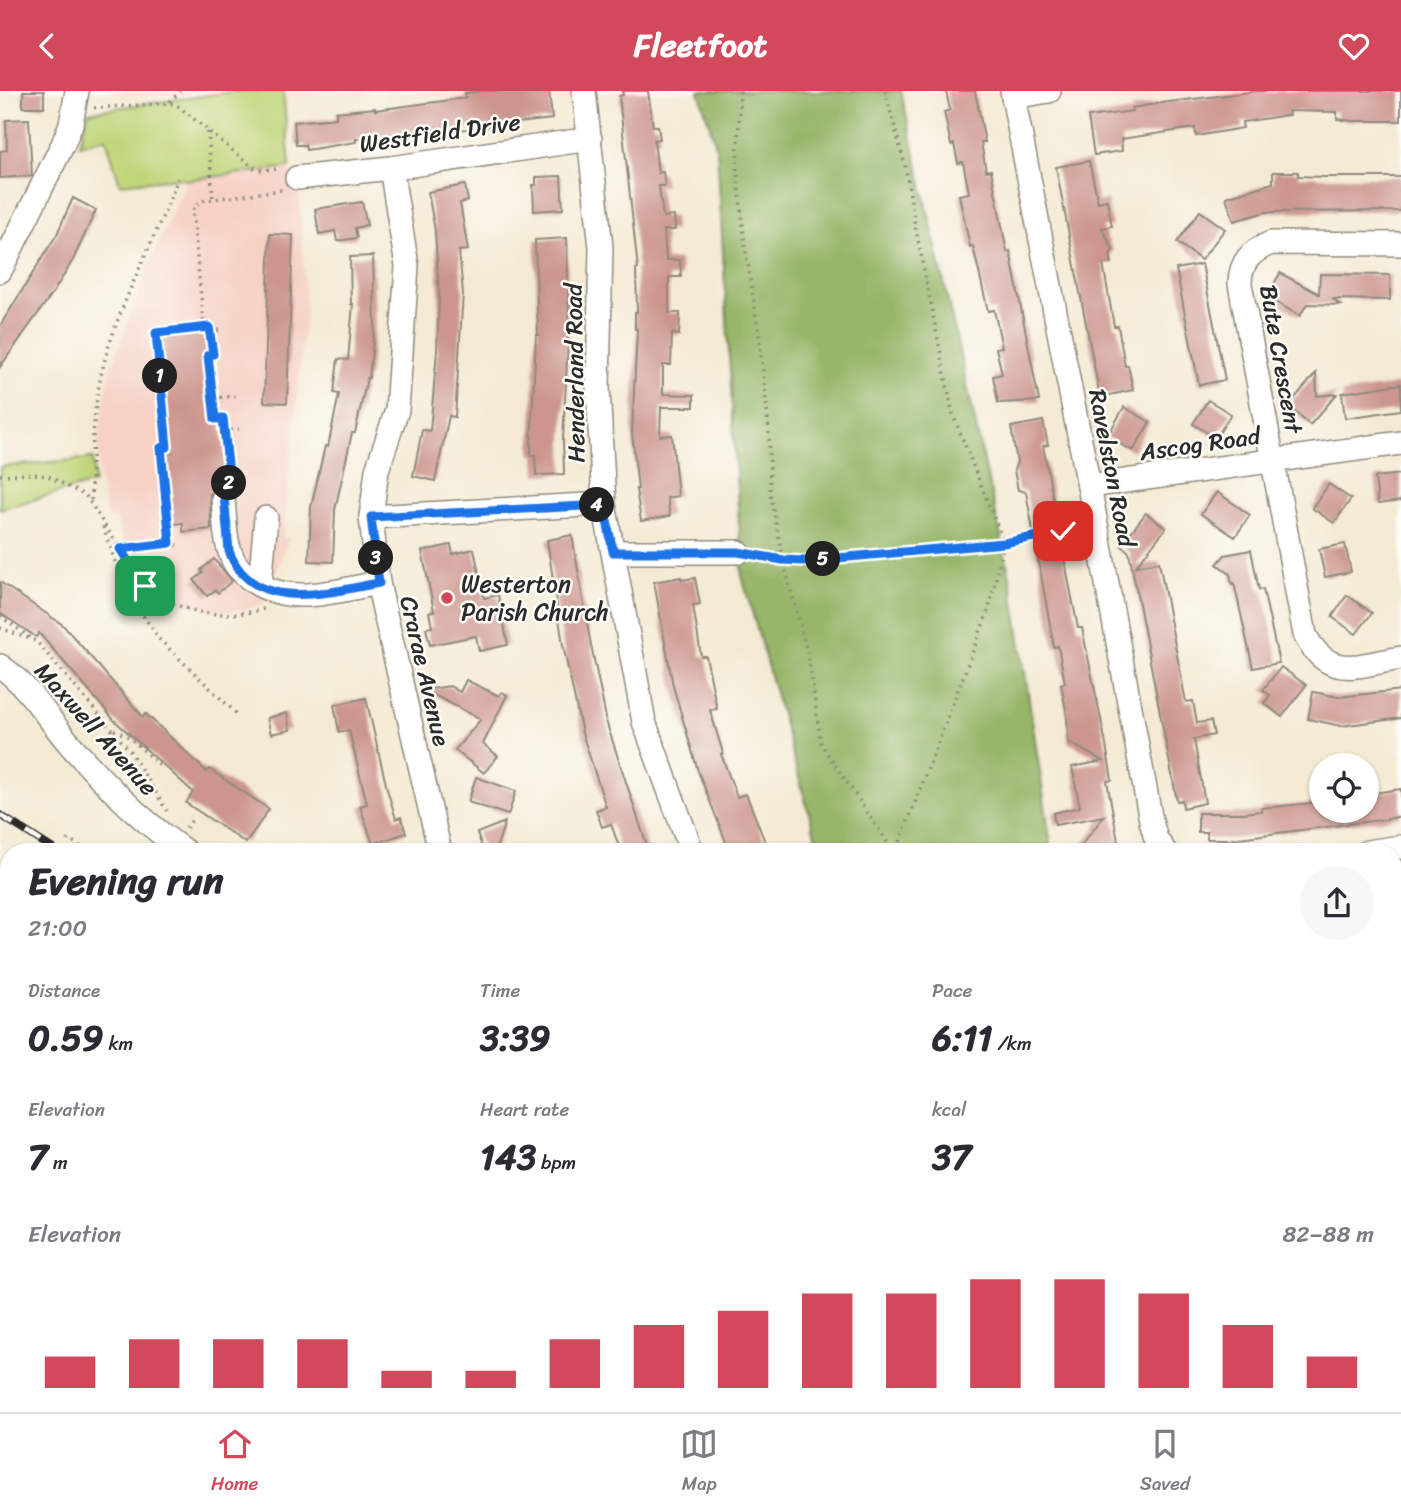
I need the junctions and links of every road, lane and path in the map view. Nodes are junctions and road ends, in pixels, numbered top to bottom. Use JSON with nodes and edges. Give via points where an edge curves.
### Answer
{"nodes":[{"id":1,"x":77,"y":91,"type":"edge"},
{"id":2,"x":180,"y":91,"type":"edge"},
{"id":3,"x":584,"y":91,"type":"edge"},
{"id":4,"x":740,"y":91,"type":"edge"},
{"id":5,"x":886,"y":91,"type":"edge"},
{"id":6,"x":1049,"y":91,"type":"edge"},
{"id":7,"x":1013,"y":94,"type":"edge"},
{"id":8,"x":169,"y":103,"type":"junction"},
{"id":9,"x":98,"y":108,"type":"dead end"},
{"id":10,"x":208,"y":132,"type":"junction"},
{"id":11,"x":590,"y":139,"type":"junction"},
{"id":12,"x":391,"y":168,"type":"junction"},
{"id":13,"x":178,"y":178,"type":"dead end"},
{"id":14,"x":298,"y":178,"type":"junction"},
{"id":15,"x":213,"y":199,"type":"junction"},
{"id":16,"x":1401,"y":244,"type":"edge"},
{"id":17,"x":0,"y":271,"type":"edge"},
{"id":18,"x":204,"y":328,"type":"junction"},
{"id":19,"x":219,"y":330,"type":"dead end"},
{"id":20,"x":210,"y":331,"type":"junction"},
{"id":21,"x":235,"y":396,"type":"dead end"},
{"id":22,"x":213,"y":398,"type":"junction"},
{"id":23,"x":239,"y":429,"type":"dead end"},
{"id":24,"x":224,"y":431,"type":"junction"},
{"id":25,"x":1401,"y":443,"type":"edge"},
{"id":26,"x":1273,"y":461,"type":"junction"},
{"id":27,"x":0,"y":475,"type":"edge"},
{"id":28,"x":1089,"y":486,"type":"junction"},
{"id":29,"x":223,"y":499,"type":"joint"},
{"id":30,"x":91,"y":500,"type":"junction"},
{"id":31,"x":604,"y":505,"type":"junction"},
{"id":32,"x":371,"y":517,"type":"junction"},
{"id":33,"x":265,"y":518,"type":"dead end"},
{"id":34,"x":101,"y":520,"type":"junction"},
{"id":35,"x":1079,"y":528,"type":"dead end"},
{"id":36,"x":170,"y":543,"type":"junction"},
{"id":37,"x":1004,"y":543,"type":"junction"},
{"id":38,"x":179,"y":546,"type":"dead end"},
{"id":39,"x":120,"y":549,"type":"junction"},
{"id":40,"x":613,"y":552,"type":"junction"},
{"id":41,"x":738,"y":552,"type":"joint"},
{"id":42,"x":783,"y":560,"type":"junction"},
{"id":43,"x":379,"y":583,"type":"junction"},
{"id":44,"x":266,"y":595,"type":"junction"},
{"id":45,"x":0,"y":616,"type":"edge"},
{"id":46,"x":0,"y":628,"type":"edge"},
{"id":47,"x":36,"y":641,"type":"junction"},
{"id":48,"x":1401,"y":658,"type":"edge"},
{"id":49,"x":0,"y":666,"type":"edge"},
{"id":50,"x":238,"y":715,"type":"dead end"},
{"id":51,"x":112,"y":730,"type":"junction"},
{"id":52,"x":162,"y":768,"type":"dead end"},
{"id":53,"x":192,"y":820,"type":"dead end"},
{"id":54,"x":68,"y":841,"type":"dead end"},
{"id":55,"x":175,"y":842,"type":"edge"},
{"id":56,"x":75,"y":843,"type":"edge"},
{"id":57,"x":438,"y":843,"type":"edge"},
{"id":58,"x":689,"y":843,"type":"edge"},
{"id":59,"x":889,"y":843,"type":"edge"},
{"id":60,"x":898,"y":843,"type":"edge"},
{"id":61,"x":1159,"y":843,"type":"edge"}],
"edges":[{"from":1,"to":17,"type":"street","via":[[71,124]]},
{"from":2,"to":8,"type":"path"},
{"from":3,"to":11,"type":"street","name":"Henderland Road"},
{"from":4,"to":42,"type":"path","via":[[737,169],[769,429],[770,492]]},
{"from":5,"to":37,"type":"path","via":[[906,169],[953,415]]},
{"from":6,"to":7,"type":"street"},
{"from":7,"to":28,"type":"street","name":"Ravelston Road"},
{"from":8,"to":9,"type":"path"},
{"from":8,"to":10,"type":"path"},
{"from":10,"to":14,"type":"path","via":[[254,168],[292,168]]},
{"from":10,"to":15,"type":"path"},
{"from":11,"to":12,"type":"street","name":"Westfield Drive"},
{"from":11,"to":31,"type":"street","name":"Henderland Road","via":[[601,247],[598,387]]},
{"from":12,"to":14,"type":"street","name":"Westfield Drive"},
{"from":12,"to":32,"type":"street","name":"Crarae Avenue","via":[[407,266],[397,410],[377,470]]},
{"from":13,"to":30,"type":"path","via":[[103,368],[91,434]]},
{"from":14,"to":15,"type":"path","via":[[293,189]]},
{"from":15,"to":18,"type":"path","via":[[197,203],[193,216]]},
{"from":16,"to":26,"type":"street","name":"Bute Crescent","via":[[1271,243],[1243,265],[1240,284]]},
{"from":18,"to":20,"type":"path"},
{"from":18,"to":36,"type":"path","via":[[156,333]]},
{"from":19,"to":20,"type":"path"},
{"from":20,"to":22,"type":"path"},
{"from":21,"to":22,"type":"path"},
{"from":22,"to":24,"type":"path","via":[[215,419],[223,418]]},
{"from":23,"to":24,"type":"path"},
{"from":24,"to":29,"type":"path","via":[[230,483],[223,484]]},
{"from":25,"to":26,"type":"street","name":"Ascog Road"},
{"from":26,"to":28,"type":"street","name":"Ascog Road"},
{"from":26,"to":48,"type":"street","name":"Bute Crescent","via":[[1305,635],[1314,652],[1324,661],[1346,667]]},
{"from":27,"to":30,"type":"path","via":[[48,477]]},
{"from":28,"to":61,"type":"street","name":"Ravelston Road"},
{"from":29,"to":44,"type":"street","via":[[233,561]]},
{"from":30,"to":34,"type":"path"},
{"from":31,"to":32,"type":"street"},
{"from":31,"to":40,"type":"street","name":"Henderland Road"},
{"from":32,"to":43,"type":"street","name":"Crarae Avenue"},
{"from":33,"to":44,"type":"street"},
{"from":34,"to":39,"type":"path"},
{"from":34,"to":50,"type":"path","via":[[125,589],[160,640]]},
{"from":35,"to":37,"type":"path"},
{"from":36,"to":38,"type":"path"},
{"from":36,"to":39,"type":"path"},
{"from":37,"to":42,"type":"path"},
{"from":37,"to":60,"type":"path","via":[[989,610]]},
{"from":39,"to":44,"type":"path","via":[[145,586],[203,614],[223,616]]},
{"from":40,"to":41,"type":"street"},
{"from":40,"to":58,"type":"street","name":"Henderland Road","via":[[644,722]]},
{"from":41,"to":42,"type":"path"},
{"from":42,"to":59,"type":"path","via":[[809,660],[821,744]]},
{"from":43,"to":44,"type":"street","via":[[313,595]]},
{"from":43,"to":57,"type":"street","name":"Crarae Avenue"},
{"from":45,"to":47,"type":"path"},
{"from":46,"to":47,"type":"path"},
{"from":47,"to":51,"type":"path"},
{"from":49,"to":55,"type":"street","name":"Maxwell Avenue","via":[[22,683],[116,795]]},
{"from":51,"to":52,"type":"path","via":[[129,737]]},
{"from":51,"to":55,"type":"path","via":[[173,820]]},
{"from":53,"to":55,"type":"path"},
{"from":54,"to":56,"type":"path"}]}
